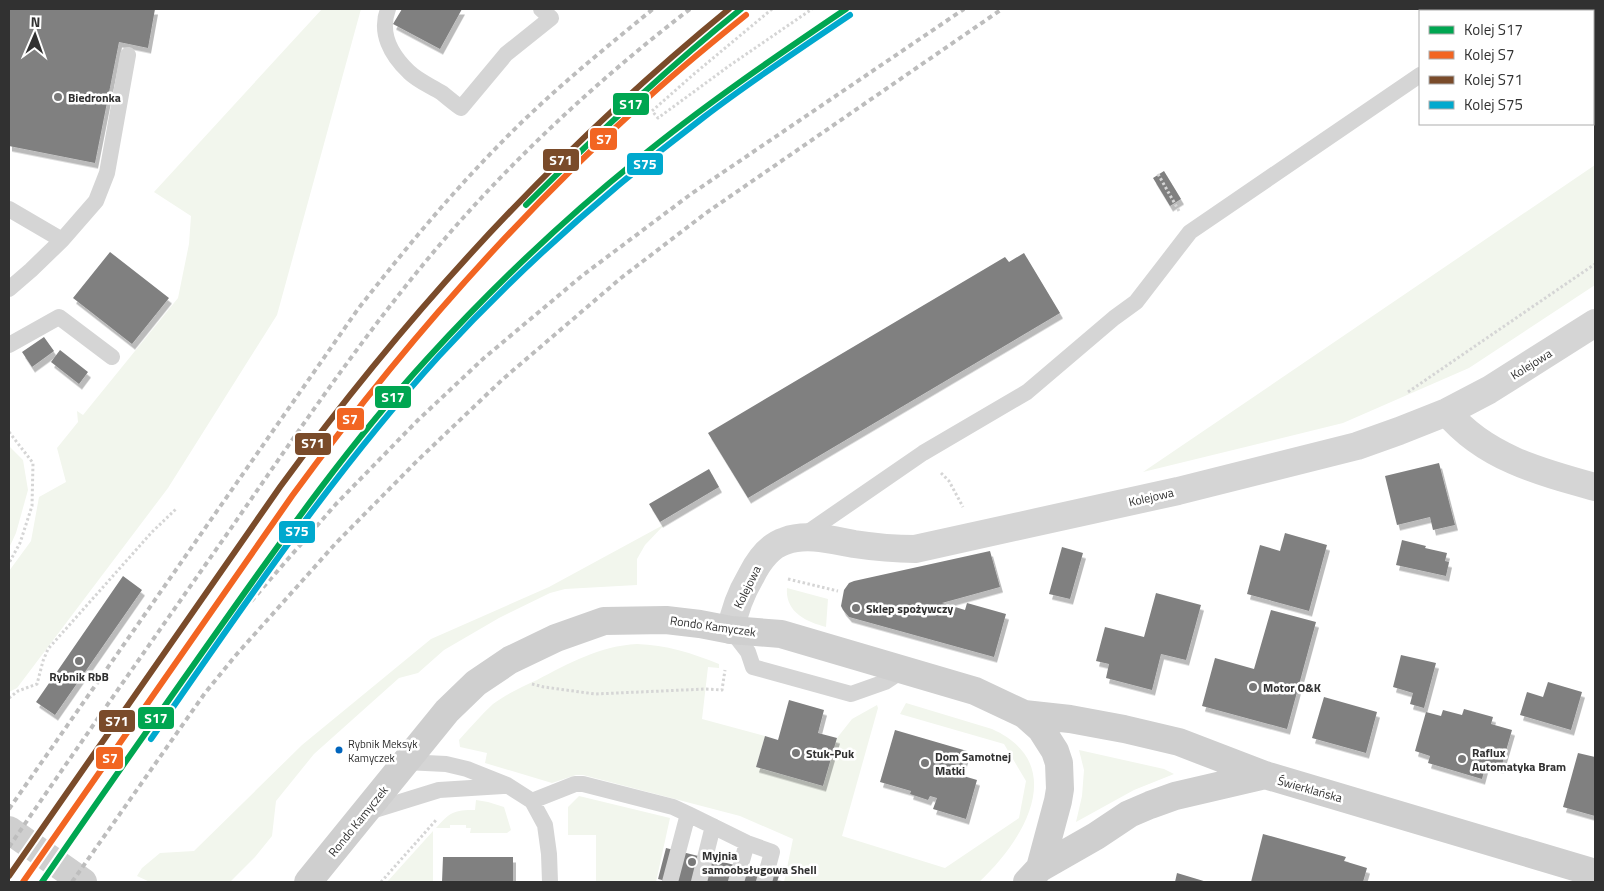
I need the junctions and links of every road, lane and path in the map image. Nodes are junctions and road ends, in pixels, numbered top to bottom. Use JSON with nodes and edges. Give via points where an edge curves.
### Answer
{"nodes":[{"id":1,"x":388,"y":9,"type":"edge"},
{"id":2,"x":541,"y":9,"type":"edge"},
{"id":3,"x":772,"y":9,"type":"edge"},
{"id":4,"x":812,"y":9,"type":"edge"},
{"id":5,"x":128,"y":56,"type":"dead end"},
{"id":6,"x":1419,"y":76,"type":"edge"},
{"id":7,"x":1158,"y":174,"type":"dead end"},
{"id":8,"x":1176,"y":203,"type":"dead end"},
{"id":9,"x":9,"y":209,"type":"edge"},
{"id":10,"x":62,"y":240,"type":"junction"},
{"id":11,"x":1595,"y":264,"type":"edge"},
{"id":12,"x":9,"y":289,"type":"edge"},
{"id":13,"x":1595,"y":323,"type":"edge"},
{"id":14,"x":9,"y":345,"type":"edge"},
{"id":15,"x":112,"y":357,"type":"dead end"},
{"id":16,"x":1402,"y":396,"type":"dead end"},
{"id":17,"x":1447,"y":412,"type":"junction"},
{"id":18,"x":9,"y":432,"type":"edge"},
{"id":19,"x":924,"y":453,"type":"junction"},
{"id":20,"x":1595,"y":487,"type":"edge"},
{"id":21,"x":176,"y":509,"type":"dead end"},
{"id":22,"x":975,"y":535,"type":"junction"},
{"id":23,"x":800,"y":538,"type":"junction"},
{"id":24,"x":9,"y":563,"type":"edge"},
{"id":25,"x":788,"y":579,"type":"dead end"},
{"id":26,"x":838,"y":591,"type":"dead end"},
{"id":27,"x":731,"y":630,"type":"junction"},
{"id":28,"x":725,"y":670,"type":"dead end"},
{"id":29,"x":903,"y":670,"type":"junction"},
{"id":30,"x":529,"y":683,"type":"dead end"},
{"id":31,"x":9,"y":698,"type":"edge"},
{"id":32,"x":1024,"y":714,"type":"junction"},
{"id":33,"x":405,"y":762,"type":"junction"},
{"id":34,"x":1265,"y":775,"type":"junction"},
{"id":35,"x":507,"y":785,"type":"junction"},
{"id":36,"x":532,"y":801,"type":"junction"},
{"id":37,"x":364,"y":813,"type":"junction"},
{"id":38,"x":688,"y":814,"type":"junction"},
{"id":39,"x":437,"y":818,"type":"dead end"},
{"id":40,"x":713,"y":826,"type":"junction"},
{"id":41,"x":9,"y":830,"type":"edge"},
{"id":42,"x":747,"y":843,"type":"junction"},
{"id":43,"x":1595,"y":873,"type":"edge"},
{"id":44,"x":1034,"y":875,"type":"edge"},
{"id":45,"x":82,"y":882,"type":"edge"},
{"id":46,"x":308,"y":882,"type":"edge"},
{"id":47,"x":381,"y":882,"type":"edge"},
{"id":48,"x":550,"y":882,"type":"edge"},
{"id":49,"x":670,"y":882,"type":"edge"},
{"id":50,"x":699,"y":882,"type":"edge"},
{"id":51,"x":736,"y":882,"type":"edge"},
{"id":52,"x":764,"y":882,"type":"edge"}],
"edges":[{"from":1,"to":2,"type":"lane","via":[[385,34],[389,48],[409,72],[460,108],[506,54],[551,18]]},
{"from":3,"to":4,"type":"path","via":[[652,111],[658,118]]},
{"from":5,"to":10,"type":"lane","via":[[107,173],[96,201]]},
{"from":6,"to":19,"type":"lane","via":[[1190,232],[1136,302],[1027,392]]},
{"from":7,"to":8,"type":"path"},
{"from":9,"to":10,"type":"lane"},
{"from":10,"to":12,"type":"lane"},
{"from":11,"to":16,"type":"path"},
{"from":13,"to":17,"type":"street","name":"Kolejowa","via":[[1489,390]]},
{"from":14,"to":15,"type":"lane","via":[[59,317]]},
{"from":17,"to":20,"type":"street","via":[[1466,433],[1486,447]]},
{"from":17,"to":22,"type":"street","name":"Kolejowa","via":[[1357,446],[1178,491]]},
{"from":18,"to":24,"type":"path","via":[[32,463],[32,506],[20,544]]},
{"from":19,"to":22,"type":"path","via":[[949,481]]},
{"from":19,"to":23,"type":"lane"},
{"from":21,"to":31,"type":"path","via":[[48,649],[37,684]]},
{"from":22,"to":23,"type":"street","name":"Kolejowa","via":[[934,546],[906,549]]},
{"from":23,"to":27,"type":"street","name":"Kolejowa","via":[[785,540],[766,552],[740,598]]},
{"from":25,"to":26,"type":"path"},
{"from":27,"to":29,"type":"main road","name":"Rondo Kamyczek","via":[[781,634]]},
{"from":27,"to":29,"type":"lane","via":[[748,652],[753,667],[851,694],[884,682]]},
{"from":27,"to":33,"type":"main road","name":"Rondo Kamyczek","via":[[666,620],[604,621],[556,638],[510,660],[476,683],[447,711]]},
{"from":28,"to":30,"type":"path","via":[[722,690],[595,694]]},
{"from":29,"to":32,"type":"main road","name":"Rondo Kamyczek","via":[[974,691]]},
{"from":32,"to":34,"type":"main road","name":"Świerklańska","via":[[1106,726],[1179,742]]},
{"from":32,"to":44,"type":"main road","name":"Rondo Kamyczek","via":[[1050,742],[1059,763],[1060,775],[1058,801]]},
{"from":33,"to":35,"type":"lane","via":[[467,768]]},
{"from":33,"to":37,"type":"main road","name":"Rondo Kamyczek"},
{"from":34,"to":43,"type":"main road","name":"Świerklańska"},
{"from":34,"to":44,"type":"main road","via":[[1150,804]]},
{"from":35,"to":36,"type":"lane"},
{"from":35,"to":37,"type":"lane","via":[[439,790]]},
{"from":36,"to":38,"type":"lane","via":[[574,784],[583,784]]},
{"from":36,"to":48,"type":"lane","via":[[545,825]]},
{"from":37,"to":46,"type":"main road","name":"Rondo Kamyczek"},
{"from":38,"to":40,"type":"lane"},
{"from":38,"to":49,"type":"lane"},
{"from":39,"to":47,"type":"path"},
{"from":40,"to":42,"type":"lane"},
{"from":40,"to":50,"type":"lane"},
{"from":41,"to":45,"type":"main road"},
{"from":42,"to":51,"type":"lane"},
{"from":42,"to":52,"type":"lane","via":[[772,852]]}]}
